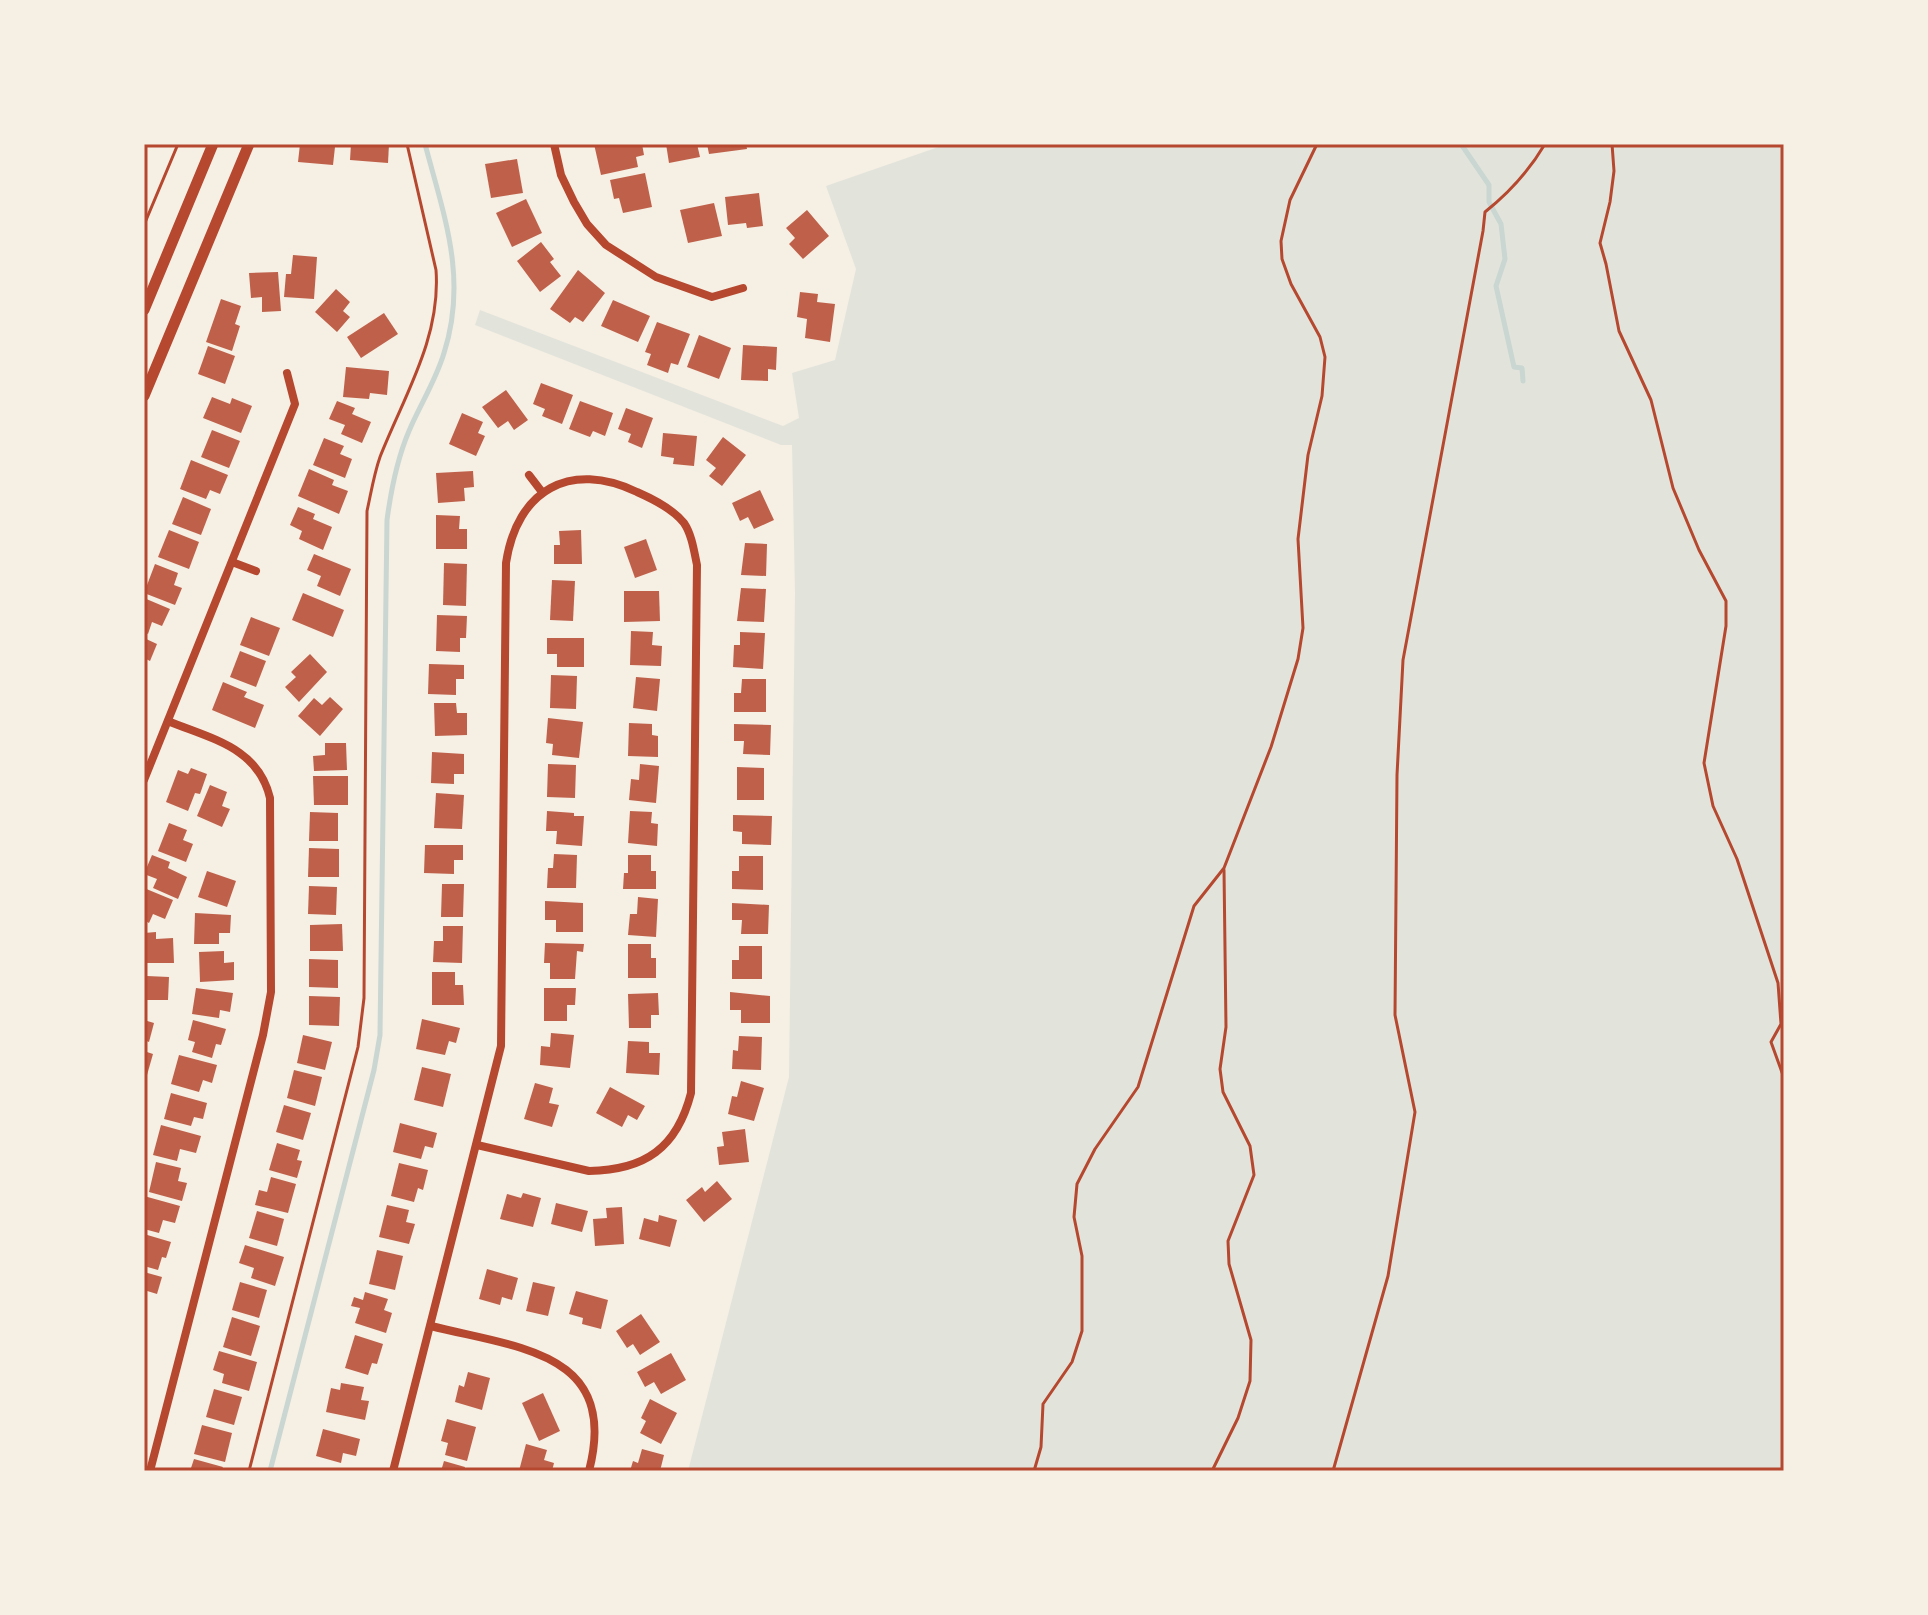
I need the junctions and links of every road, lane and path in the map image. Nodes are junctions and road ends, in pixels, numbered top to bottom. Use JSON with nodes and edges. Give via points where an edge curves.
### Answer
{"nodes":[{"id":1,"x":178,"y":144,"type":"edge"},
{"id":2,"x":213,"y":144,"type":"edge"},
{"id":3,"x":249,"y":144,"type":"edge"},
{"id":4,"x":407,"y":144,"type":"edge"},
{"id":5,"x":554,"y":144,"type":"edge"},
{"id":6,"x":1317,"y":144,"type":"edge"},
{"id":7,"x":1545,"y":144,"type":"edge"},
{"id":8,"x":1612,"y":144,"type":"edge"},
{"id":9,"x":144,"y":225,"type":"edge"},
{"id":10,"x":743,"y":288,"type":"dead end"},
{"id":11,"x":144,"y":310,"type":"edge"},
{"id":12,"x":287,"y":373,"type":"dead end"},
{"id":13,"x":144,"y":396,"type":"edge"},
{"id":14,"x":529,"y":475,"type":"dead end"},
{"id":15,"x":542,"y":492,"type":"junction"},
{"id":16,"x":693,"y":519,"type":"dead end"},
{"id":17,"x":684,"y":524,"type":"junction"},
{"id":18,"x":232,"y":562,"type":"junction"},
{"id":19,"x":256,"y":571,"type":"dead end"},
{"id":20,"x":168,"y":721,"type":"junction"},
{"id":21,"x":144,"y":780,"type":"edge"},
{"id":22,"x":1224,"y":868,"type":"junction"},
{"id":23,"x":1784,"y":1078,"type":"edge"},
{"id":24,"x":477,"y":1145,"type":"junction"},
{"id":25,"x":652,"y":1157,"type":"junction"},
{"id":26,"x":660,"y":1167,"type":"dead end"},
{"id":27,"x":431,"y":1326,"type":"junction"},
{"id":28,"x":596,"y":1386,"type":"dead end"},
{"id":29,"x":586,"y":1391,"type":"junction"},
{"id":30,"x":150,"y":1471,"type":"edge"},
{"id":31,"x":249,"y":1471,"type":"edge"},
{"id":32,"x":393,"y":1471,"type":"edge"},
{"id":33,"x":589,"y":1471,"type":"edge"},
{"id":34,"x":1034,"y":1471,"type":"edge"},
{"id":35,"x":1212,"y":1471,"type":"edge"},
{"id":36,"x":1333,"y":1471,"type":"edge"}],
"edges":[{"from":1,"to":9,"type":"path"},
{"from":2,"to":11,"type":"main road"},
{"from":3,"to":13,"type":"main road"},
{"from":4,"to":31,"type":"path","via":[[438,290],[427,347],[379,461],[367,511],[364,998],[358,1047]]},
{"from":5,"to":10,"type":"street","via":[[574,202],[606,245],[656,277],[712,297]]},
{"from":6,"to":22,"type":"path","via":[[1290,200],[1281,241],[1291,284],[1325,357],[1298,539],[1303,628],[1271,747]]},
{"from":7,"to":36,"type":"path","via":[[1531,169],[1487,209],[1403,660],[1395,1015],[1415,1112],[1388,1276]]},
{"from":8,"to":23,"type":"path","via":[[1614,171],[1600,243],[1619,331],[1651,400],[1673,488],[1726,601],[1704,763],[1713,806],[1737,859],[1778,983],[1781,1024],[1771,1042]]},
{"from":12,"to":18,"type":"street","via":[[295,404]]},
{"from":14,"to":15,"type":"street"},
{"from":15,"to":17,"type":"street","via":[[593,478],[612,482],[650,498]]},
{"from":15,"to":24,"type":"street","via":[[516,522],[506,563],[503,1025]]},
{"from":16,"to":17,"type":"street"},
{"from":17,"to":25,"type":"street","via":[[693,544],[698,591],[693,1071],[679,1128]]},
{"from":18,"to":19,"type":"street"},
{"from":18,"to":20,"type":"street"},
{"from":20,"to":21,"type":"street"},
{"from":20,"to":30,"type":"street","via":[[247,756],[266,783],[271,976],[263,1035]]},
{"from":22,"to":34,"type":"path","via":[[1194,906],[1138,1087],[1077,1184],[1074,1217],[1082,1256],[1082,1331],[1072,1362],[1043,1404]]},
{"from":22,"to":35,"type":"path","via":[[1226,1027],[1220,1069],[1223,1092],[1250,1146],[1254,1175],[1228,1241],[1229,1264],[1251,1340],[1250,1381]]},
{"from":24,"to":25,"type":"street","via":[[589,1171]]},
{"from":24,"to":27,"type":"street"},
{"from":25,"to":26,"type":"street"},
{"from":27,"to":29,"type":"street","via":[[540,1354],[571,1372]]},
{"from":27,"to":32,"type":"street"},
{"from":28,"to":29,"type":"street"},
{"from":29,"to":33,"type":"street","via":[[596,1419]]}]}
